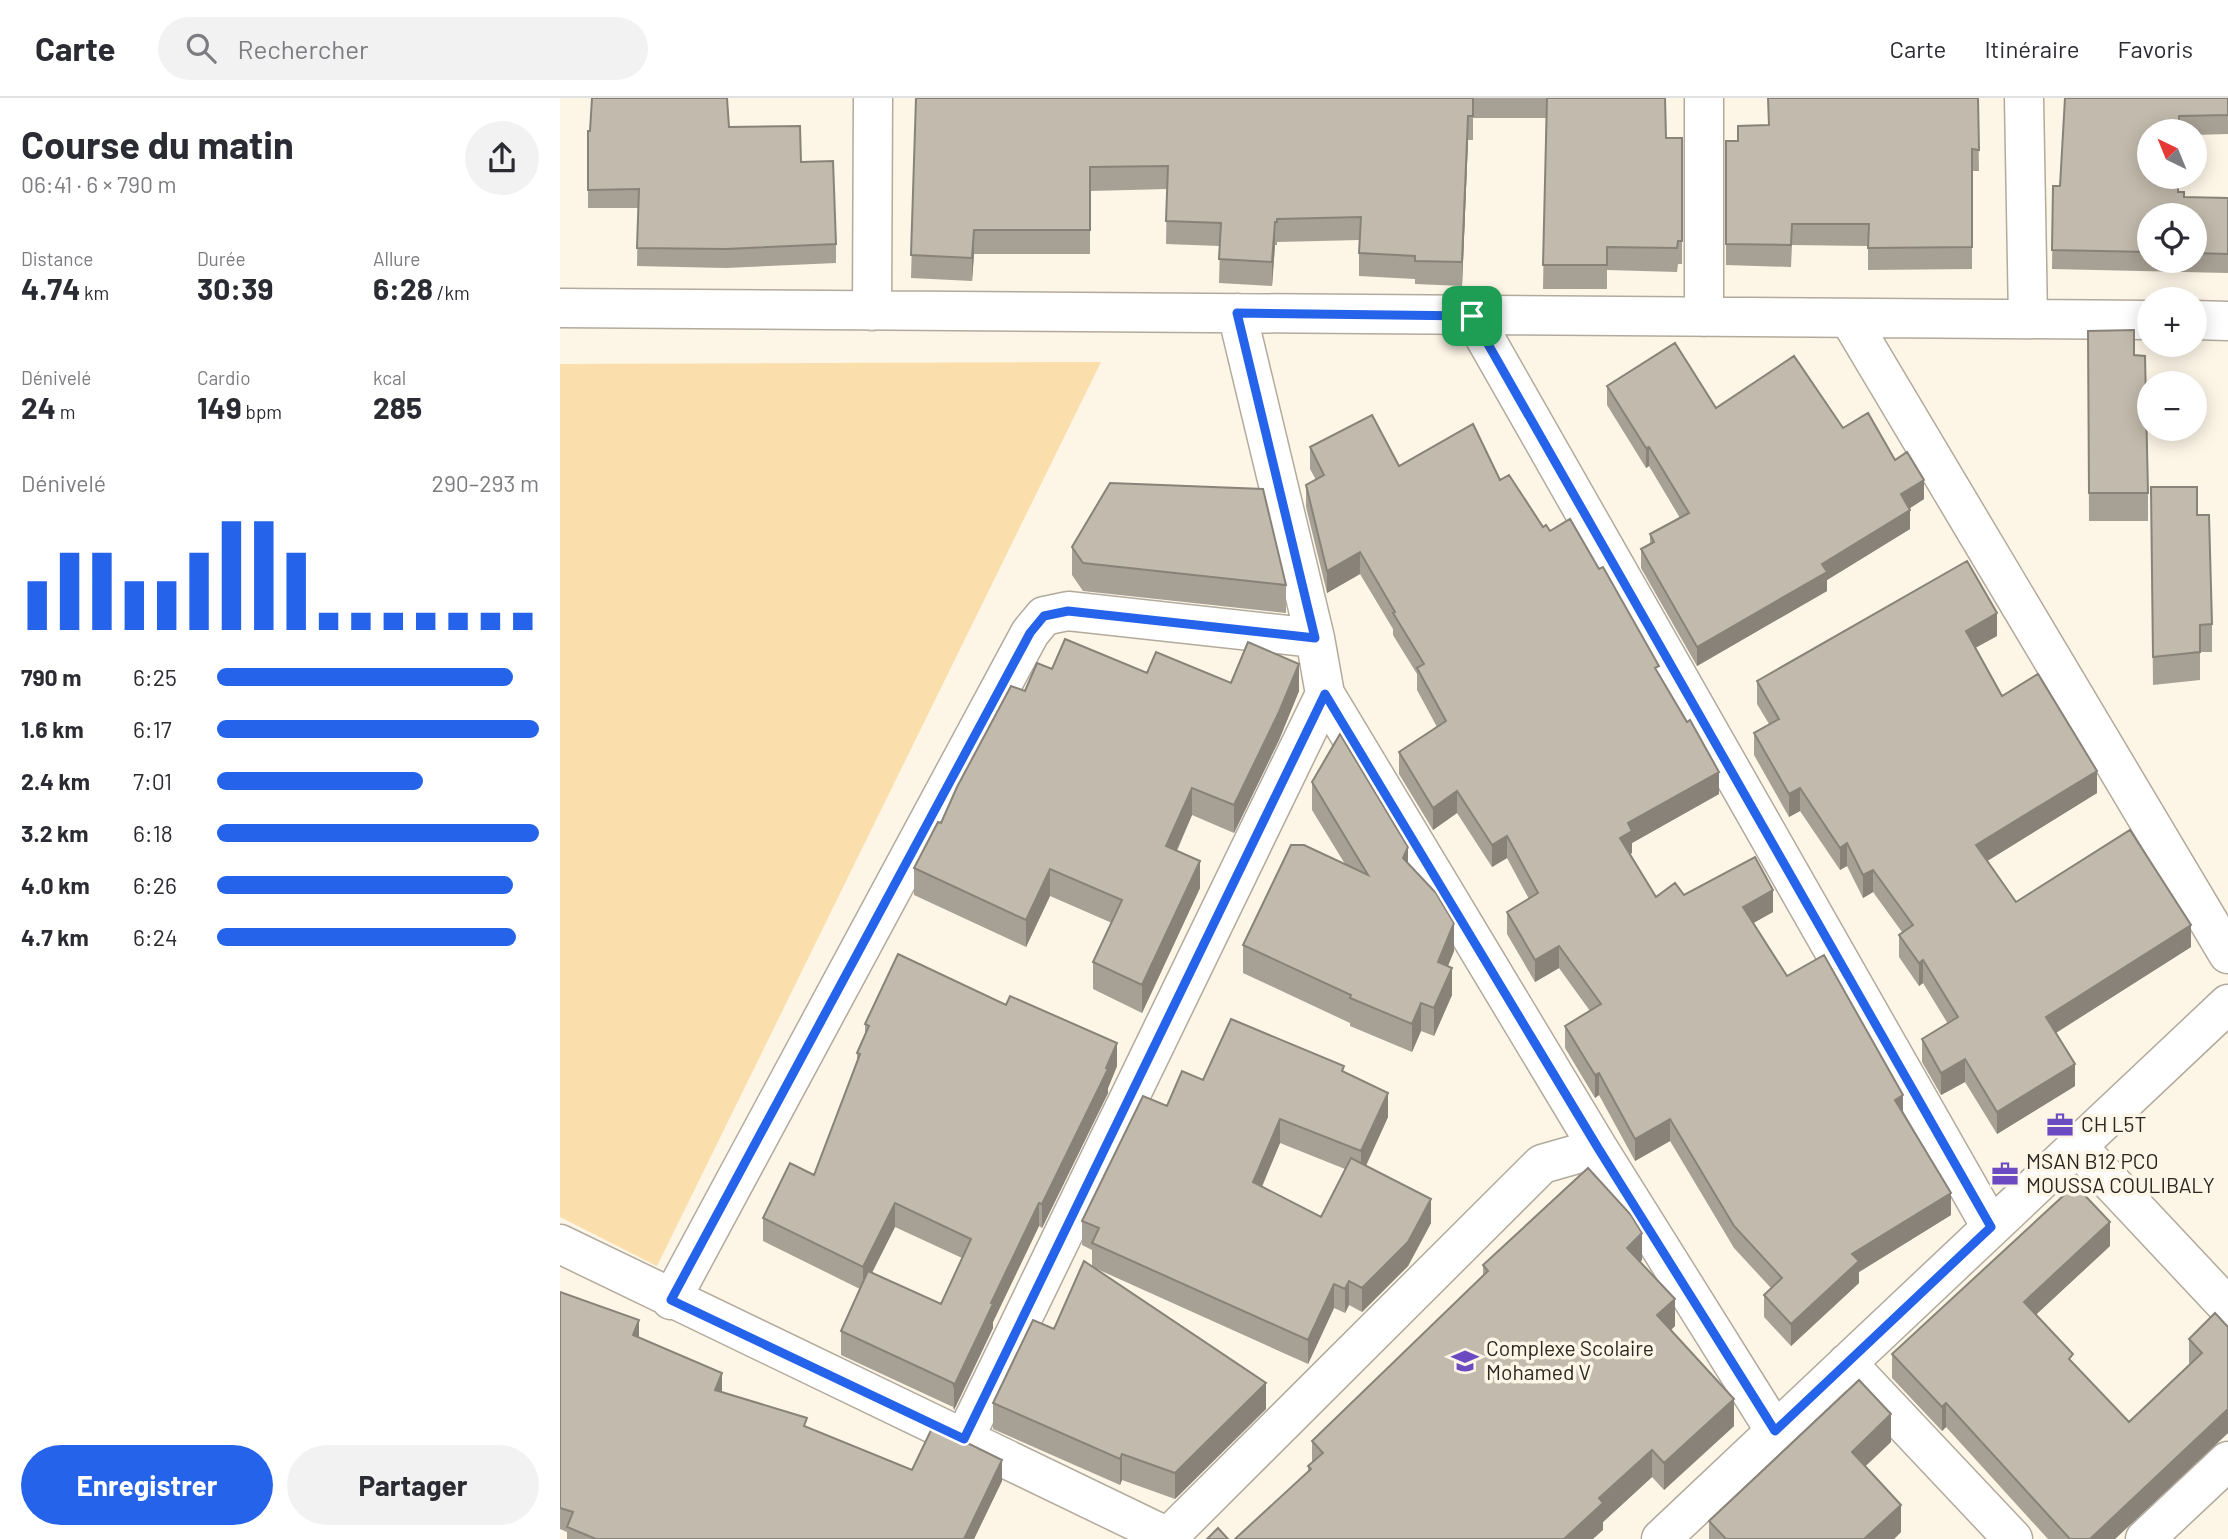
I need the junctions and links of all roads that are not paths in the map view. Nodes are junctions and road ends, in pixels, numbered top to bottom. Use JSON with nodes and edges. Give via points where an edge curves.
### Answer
{"nodes":[{"id":1,"x":873,"y":98,"type":"edge"},
{"id":2,"x":1704,"y":98,"type":"edge"},
{"id":3,"x":2024,"y":98,"type":"edge"},
{"id":4,"x":560,"y":308,"type":"edge"},
{"id":5,"x":872,"y":311,"type":"junction"},
{"id":6,"x":1237,"y":313,"type":"junction"},
{"id":7,"x":1472,"y":316,"type":"junction"},
{"id":8,"x":1704,"y":317,"type":"junction"},
{"id":9,"x":1849,"y":318,"type":"junction"},
{"id":10,"x":2028,"y":319,"type":"junction"},
{"id":11,"x":2137,"y":320,"type":"edge"},
{"id":12,"x":2207,"y":320,"type":"edge"},
{"id":13,"x":2228,"y":321,"type":"edge"},
{"id":14,"x":1315,"y":638,"type":"junction"},
{"id":15,"x":1325,"y":694,"type":"junction"},
{"id":16,"x":2228,"y":954,"type":"edge"},
{"id":17,"x":2228,"y":1004,"type":"edge"},
{"id":18,"x":2077,"y":1146,"type":"junction"},
{"id":19,"x":1598,"y":1148,"type":"junction"},
{"id":20,"x":1991,"y":1227,"type":"junction"},
{"id":21,"x":560,"y":1244,"type":"edge"},
{"id":22,"x":671,"y":1300,"type":"junction"},
{"id":23,"x":2228,"y":1307,"type":"edge"},
{"id":24,"x":1847,"y":1363,"type":"junction"},
{"id":25,"x":1775,"y":1431,"type":"junction"},
{"id":26,"x":964,"y":1439,"type":"junction"},
{"id":27,"x":2228,"y":1461,"type":"edge"},
{"id":28,"x":1167,"y":1538,"type":"edge"},
{"id":29,"x":1661,"y":1539,"type":"edge"},
{"id":30,"x":2013,"y":1539,"type":"edge"},
{"id":31,"x":2145,"y":1539,"type":"edge"}],
"edges":[{"from":1,"to":5,"type":"street"},
{"from":2,"to":8,"type":"street"},
{"from":3,"to":10,"type":"street"},
{"from":4,"to":5,"type":"street"},
{"from":5,"to":6,"type":"street"},
{"from":6,"to":7,"type":"street"},
{"from":6,"to":14,"type":"street"},
{"from":7,"to":8,"type":"street"},
{"from":7,"to":20,"type":"street"},
{"from":8,"to":9,"type":"street"},
{"from":9,"to":10,"type":"street"},
{"from":9,"to":16,"type":"street"},
{"from":10,"to":11,"type":"street"},
{"from":12,"to":13,"type":"street"},
{"from":14,"to":15,"type":"street"},
{"from":14,"to":22,"type":"street","via":[[1068,611],[1044,616],[1030,633]]},
{"from":15,"to":19,"type":"street"},
{"from":15,"to":26,"type":"street"},
{"from":17,"to":18,"type":"street"},
{"from":18,"to":20,"type":"street"},
{"from":18,"to":23,"type":"street"},
{"from":19,"to":25,"type":"street"},
{"from":19,"to":28,"type":"street","via":[[1542,1164]]},
{"from":20,"to":24,"type":"street"},
{"from":21,"to":22,"type":"street"},
{"from":22,"to":26,"type":"street"},
{"from":24,"to":25,"type":"street"},
{"from":24,"to":30,"type":"street"},
{"from":25,"to":29,"type":"street"},
{"from":26,"to":28,"type":"street"},
{"from":27,"to":31,"type":"street"}]}
